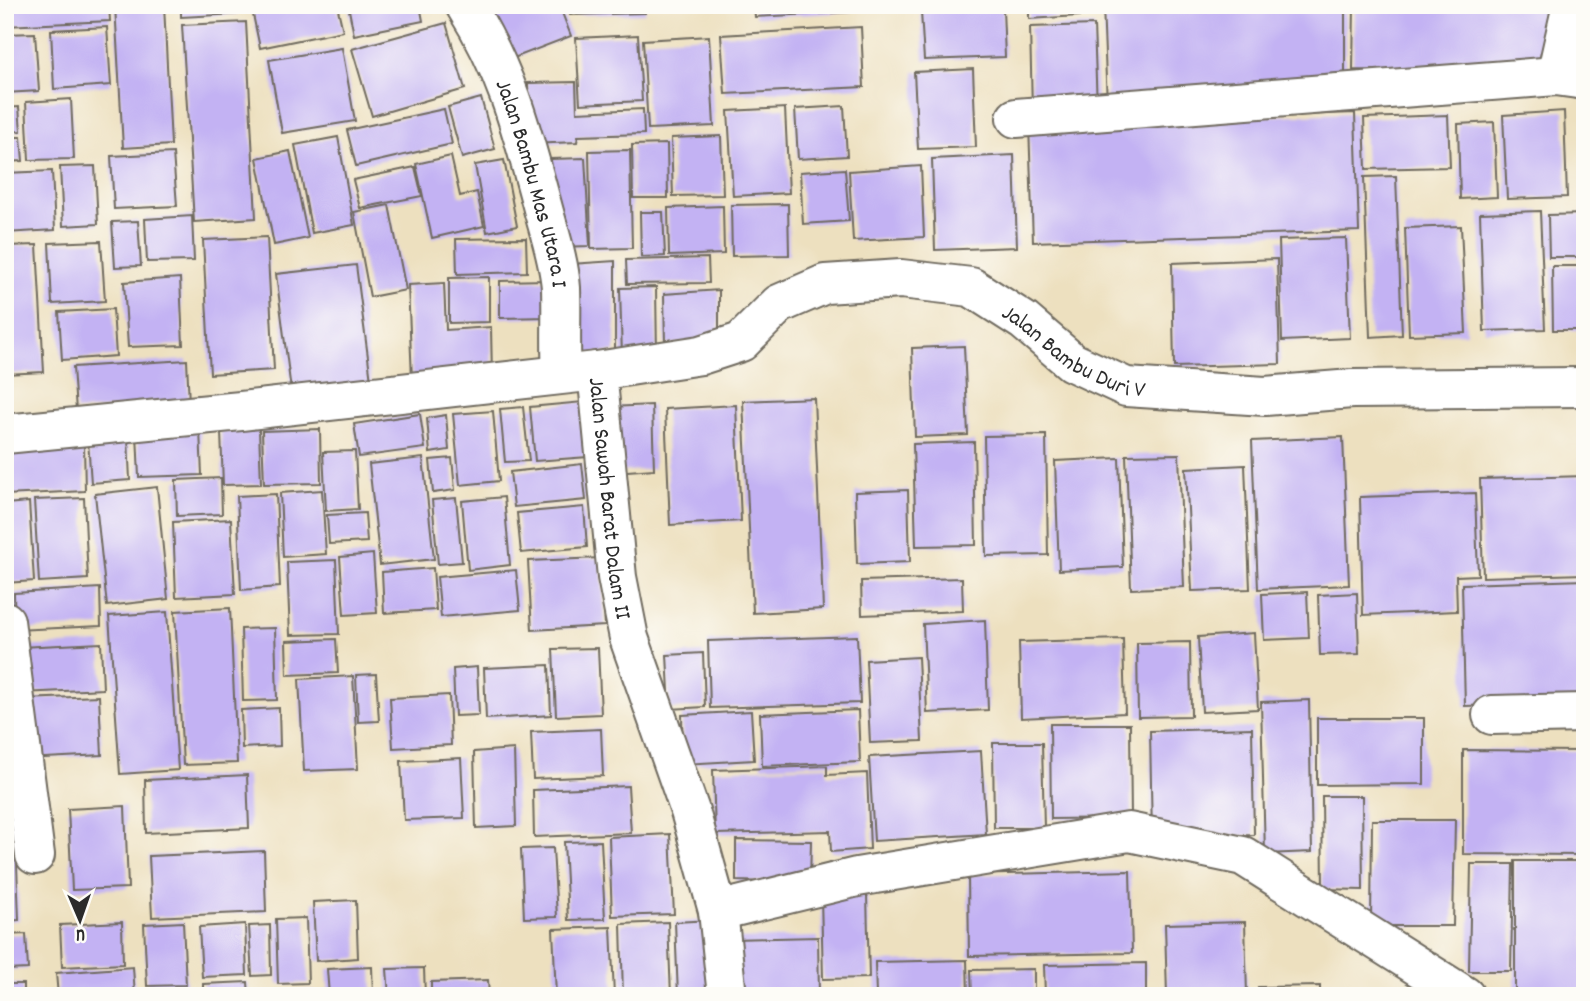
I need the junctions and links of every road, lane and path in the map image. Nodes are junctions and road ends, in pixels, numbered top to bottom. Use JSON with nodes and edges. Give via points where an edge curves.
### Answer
{"nodes":[{"id":1,"x":465,"y":5,"type":"edge"},
{"id":2,"x":1572,"y":5,"type":"edge"},
{"id":3,"x":1570,"y":78,"type":"edge"},
{"id":4,"x":1016,"y":118,"type":"dead end"},
{"id":5,"x":580,"y":373,"type":"junction"},
{"id":6,"x":1585,"y":387,"type":"edge"},
{"id":7,"x":5,"y":434,"type":"edge"},
{"id":8,"x":5,"y":621,"type":"edge"},
{"id":9,"x":1585,"y":713,"type":"edge"},
{"id":10,"x":1492,"y":715,"type":"dead end"},
{"id":11,"x":35,"y":855,"type":"dead end"},
{"id":12,"x":718,"y":911,"type":"junction"},
{"id":13,"x":727,"y":996,"type":"edge"},
{"id":14,"x":1465,"y":996,"type":"edge"}],
"edges":[{"from":1,"to":5,"type":"street","name":"Jalan Bambu Mas Utara I","via":[[507,85],[520,122],[555,254],[561,287],[560,337]]},
{"from":2,"to":3,"type":"street"},
{"from":3,"to":4,"type":"street"},
{"from":5,"to":6,"type":"street","name":"Jalan Bambu Duri V","via":[[701,355],[741,342],[779,304],[825,284],[901,279],[971,287],[1024,321],[1072,362],[1126,387],[1265,396],[1352,389]]},
{"from":5,"to":7,"type":"street","name":"Jalan Sawah Barat Dalam II"},
{"from":5,"to":12,"type":"street","name":"Jalan Sawah Barat Dalam II","via":[[629,638],[690,811]]},
{"from":8,"to":11,"type":"street"},
{"from":9,"to":10,"type":"street"},
{"from":12,"to":13,"type":"street","name":"Jalan Sawah Barat Dalam II"},
{"from":12,"to":14,"type":"street","via":[[856,877],[1129,832],[1243,856]]}]}
